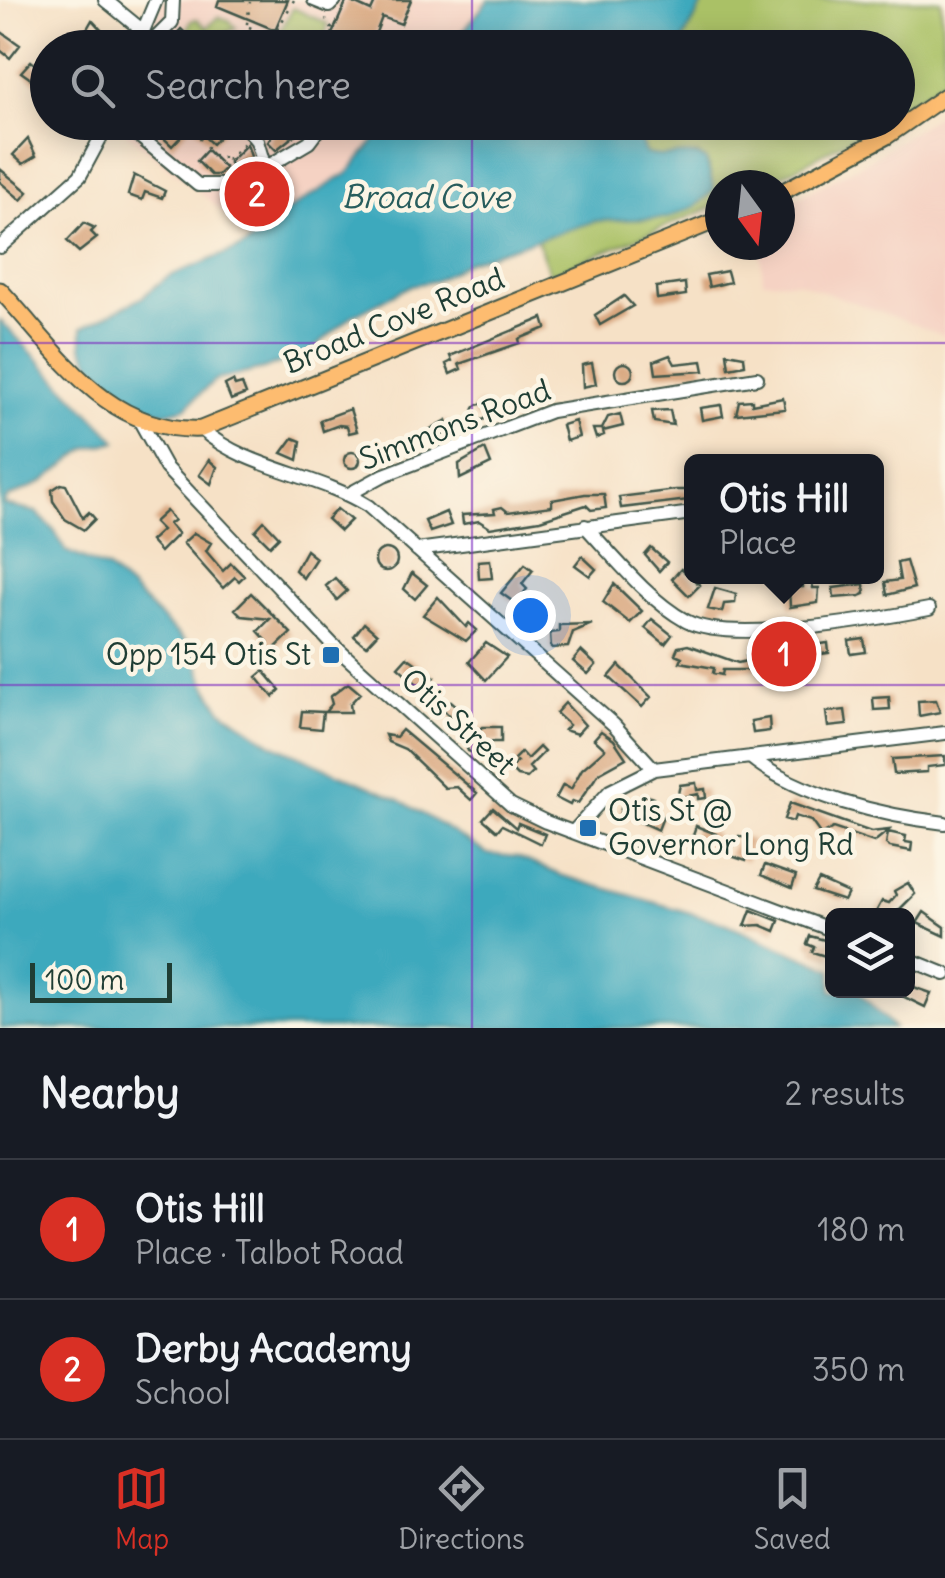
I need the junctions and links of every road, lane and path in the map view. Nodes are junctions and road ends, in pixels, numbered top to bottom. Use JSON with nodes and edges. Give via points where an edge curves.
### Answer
{"nodes":[{"id":1,"x":104,"y":0,"type":"edge"},
{"id":2,"x":156,"y":0,"type":"edge"},
{"id":3,"x":173,"y":0,"type":"edge"},
{"id":4,"x":294,"y":0,"type":"edge"},
{"id":5,"x":314,"y":0,"type":"edge"},
{"id":6,"x":250,"y":2,"type":"edge"},
{"id":7,"x":332,"y":6,"type":"edge"},
{"id":8,"x":249,"y":27,"type":"junction"},
{"id":9,"x":137,"y":30,"type":"edge"},
{"id":10,"x":151,"y":30,"type":"edge"},
{"id":11,"x":162,"y":30,"type":"edge"},
{"id":12,"x":248,"y":30,"type":"edge"},
{"id":13,"x":256,"y":30,"type":"edge"},
{"id":14,"x":280,"y":30,"type":"edge"},
{"id":15,"x":332,"y":30,"type":"edge"},
{"id":16,"x":945,"y":96,"type":"edge"},
{"id":17,"x":915,"y":116,"type":"edge"},
{"id":18,"x":99,"y":140,"type":"edge"},
{"id":19,"x":144,"y":140,"type":"edge"},
{"id":20,"x":201,"y":140,"type":"edge"},
{"id":21,"x":244,"y":140,"type":"edge"},
{"id":22,"x":258,"y":140,"type":"edge"},
{"id":23,"x":310,"y":140,"type":"edge"},
{"id":24,"x":879,"y":140,"type":"edge"},
{"id":25,"x":230,"y":157,"type":"junction"},
{"id":26,"x":266,"y":168,"type":"junction"},
{"id":27,"x":242,"y":181,"type":"junction"},
{"id":28,"x":795,"y":185,"type":"edge"},
{"id":29,"x":705,"y":224,"type":"edge"},
{"id":30,"x":0,"y":247,"type":"edge"},
{"id":31,"x":0,"y":290,"type":"edge"},
{"id":32,"x":757,"y":378,"type":"dead end"},
{"id":33,"x":141,"y":422,"type":"junction"},
{"id":34,"x":201,"y":429,"type":"junction"},
{"id":35,"x":349,"y":494,"type":"junction"},
{"id":36,"x":684,"y":514,"type":"edge"},
{"id":37,"x":586,"y":526,"type":"junction"},
{"id":38,"x":418,"y":550,"type":"junction"},
{"id":39,"x":929,"y":609,"type":"dead end"},
{"id":40,"x":945,"y":733,"type":"edge"},
{"id":41,"x":750,"y":757,"type":"junction"},
{"id":42,"x":654,"y":769,"type":"junction"},
{"id":43,"x":945,"y":823,"type":"edge"},
{"id":44,"x":573,"y":832,"type":"junction"},
{"id":45,"x":825,"y":927,"type":"edge"},
{"id":46,"x":915,"y":962,"type":"edge"},
{"id":47,"x":945,"y":974,"type":"edge"}],
"edges":[{"from":1,"to":9,"type":"street"},
{"from":2,"to":10,"type":"street"},
{"from":3,"to":11,"type":"street","via":[[172,22]]},
{"from":4,"to":14,"type":"path"},
{"from":5,"to":7,"type":"street"},
{"from":6,"to":8,"type":"path"},
{"from":7,"to":15,"type":"path","via":[[326,20]]},
{"from":8,"to":12,"type":"path"},
{"from":8,"to":13,"type":"path"},
{"from":16,"to":17,"type":"main road"},
{"from":18,"to":30,"type":"street","via":[[80,176]]},
{"from":19,"to":27,"type":"street","via":[[198,185]]},
{"from":20,"to":25,"type":"path","via":[[216,158]]},
{"from":21,"to":25,"type":"path"},
{"from":22,"to":26,"type":"street"},
{"from":23,"to":26,"type":"street"},
{"from":24,"to":28,"type":"main road"},
{"from":25,"to":27,"type":"path","via":[[225,164]]},
{"from":26,"to":27,"type":"street"},
{"from":29,"to":34,"type":"main road","name":"Broad Cove Road"},
{"from":31,"to":33,"type":"main road","name":"Broad Cove Road","via":[[92,389]]},
{"from":32,"to":35,"type":"street","name":"Simmons Road","via":[[551,411]]},
{"from":33,"to":34,"type":"main road","name":"Broad Cove Road"},
{"from":33,"to":44,"type":"street","name":"Otis Street","via":[[166,468],[369,679],[498,796]]},
{"from":34,"to":35,"type":"street","via":[[228,450]]},
{"from":35,"to":38,"type":"street"},
{"from":36,"to":37,"type":"street"},
{"from":37,"to":38,"type":"street"},
{"from":37,"to":39,"type":"street","via":[[674,613],[716,631]]},
{"from":38,"to":42,"type":"street"},
{"from":40,"to":41,"type":"street"},
{"from":41,"to":42,"type":"street"},
{"from":41,"to":43,"type":"street","via":[[866,809]]},
{"from":42,"to":44,"type":"street","via":[[610,791]]},
{"from":44,"to":45,"type":"street","name":"Otis Street"},
{"from":46,"to":47,"type":"street"}]}
